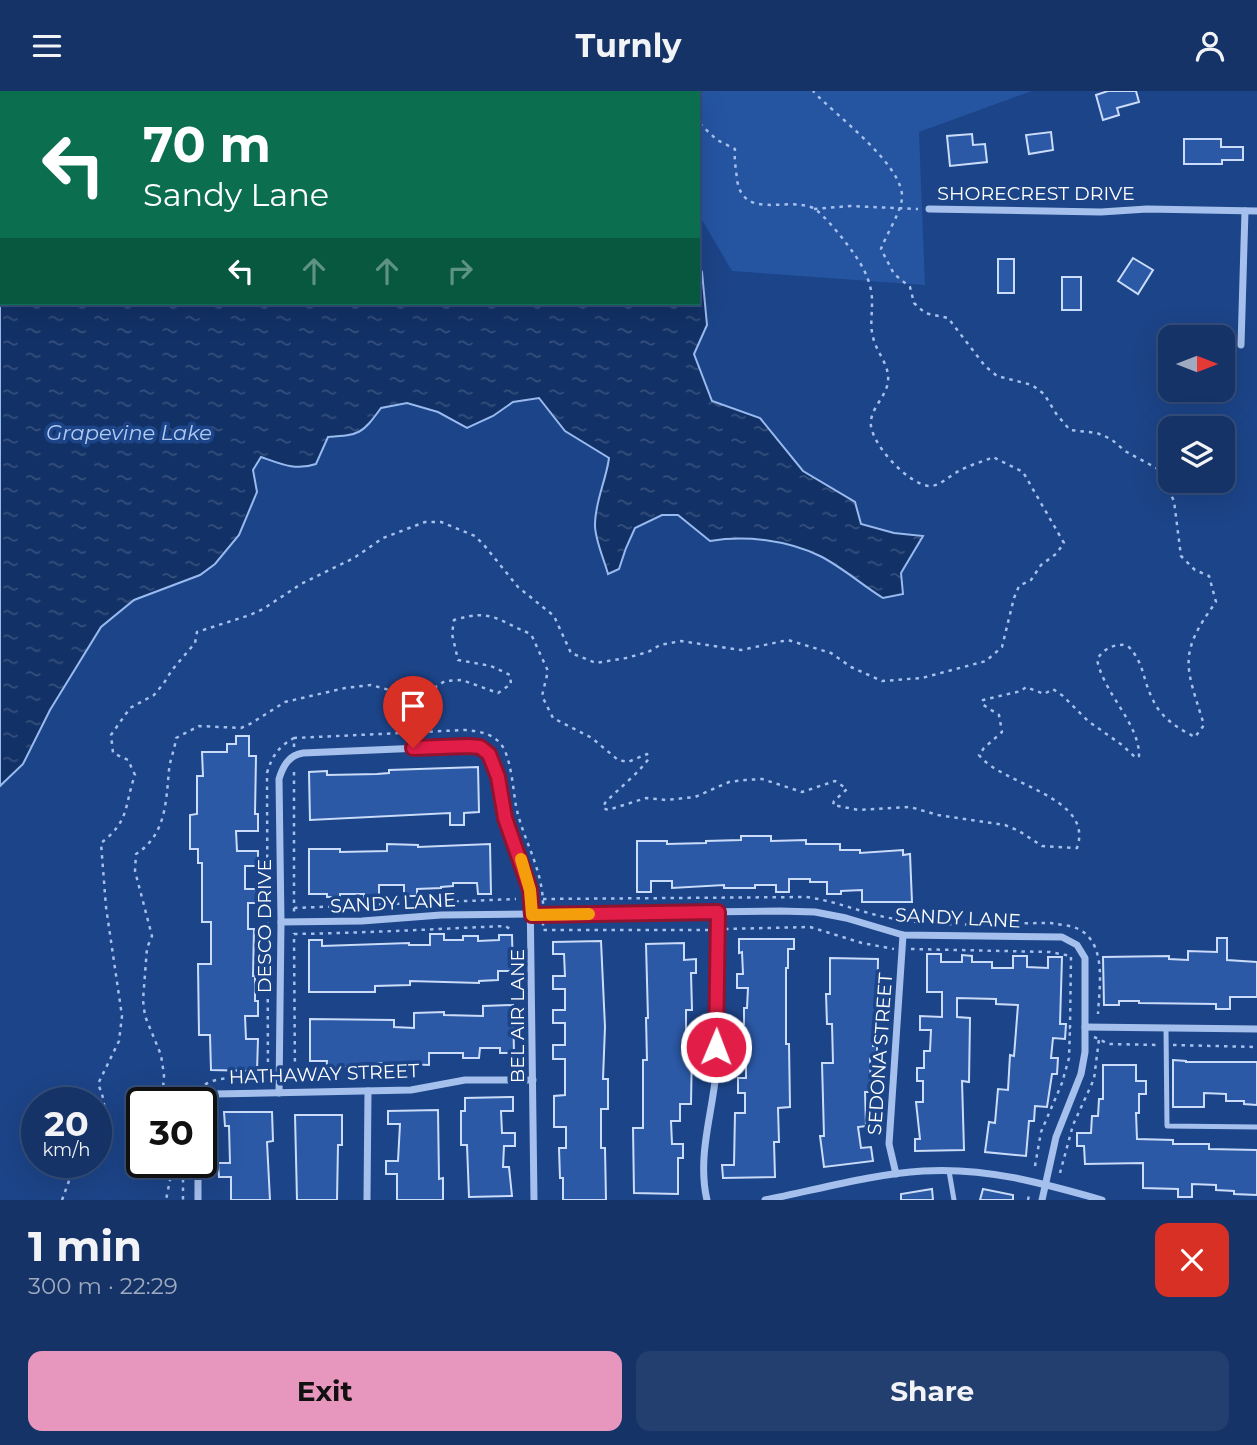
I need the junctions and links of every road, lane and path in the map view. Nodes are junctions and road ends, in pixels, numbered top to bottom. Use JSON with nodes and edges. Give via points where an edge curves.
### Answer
{"nodes":[{"id":1,"x":813,"y":91,"type":"edge"},
{"id":2,"x":700,"y":123,"type":"edge"},
{"id":3,"x":898,"y":208,"type":"junction"},
{"id":4,"x":814,"y":209,"type":"junction"},
{"id":5,"x":929,"y":209,"type":"joint"},
{"id":6,"x":1245,"y":211,"type":"junction"},
{"id":7,"x":1257,"y":211,"type":"edge"},
{"id":8,"x":1241,"y":345,"type":"dead end"},
{"id":9,"x":294,"y":738,"type":"dead end"},
{"id":10,"x":489,"y":754,"type":"joint"},
{"id":11,"x":516,"y":899,"type":"dead end"},
{"id":12,"x":294,"y":908,"type":"dead end"},
{"id":13,"x":718,"y":912,"type":"junction"},
{"id":14,"x":532,"y":915,"type":"junction"},
{"id":15,"x":281,"y":922,"type":"junction"},
{"id":16,"x":512,"y":930,"type":"dead end"},
{"id":17,"x":294,"y":934,"type":"dead end"},
{"id":18,"x":903,"y":935,"type":"junction"},
{"id":19,"x":1085,"y":1027,"type":"junction"},
{"id":20,"x":1070,"y":1028,"type":"dead end"},
{"id":21,"x":1166,"y":1028,"type":"junction"},
{"id":22,"x":1257,"y":1029,"type":"edge"},
{"id":23,"x":1099,"y":1039,"type":"dead end"},
{"id":24,"x":268,"y":1079,"type":"dead end"},
{"id":25,"x":533,"y":1080,"type":"junction"},
{"id":26,"x":99,"y":1087,"type":"edge"},
{"id":27,"x":163,"y":1087,"type":"edge"},
{"id":28,"x":368,"y":1091,"type":"junction"},
{"id":29,"x":279,"y":1093,"type":"junction"},
{"id":30,"x":217,"y":1094,"type":"edge"},
{"id":31,"x":1257,"y":1127,"type":"edge"},
{"id":32,"x":1035,"y":1166,"type":"dead end"},
{"id":33,"x":949,"y":1171,"type":"junction"},
{"id":34,"x":1060,"y":1173,"type":"dead end"},
{"id":35,"x":895,"y":1174,"type":"junction"},
{"id":36,"x":70,"y":1178,"type":"edge"},
{"id":37,"x":169,"y":1178,"type":"edge"},
{"id":38,"x":183,"y":1178,"type":"edge"},
{"id":39,"x":198,"y":1178,"type":"edge"},
{"id":40,"x":1045,"y":1185,"type":"junction"},
{"id":41,"x":1029,"y":1195,"type":"dead end"},
{"id":42,"x":62,"y":1200,"type":"edge"},
{"id":43,"x":166,"y":1200,"type":"edge"},
{"id":44,"x":183,"y":1200,"type":"edge"},
{"id":45,"x":198,"y":1200,"type":"edge"},
{"id":46,"x":367,"y":1200,"type":"edge"},
{"id":47,"x":534,"y":1200,"type":"edge"},
{"id":48,"x":707,"y":1200,"type":"edge"},
{"id":49,"x":765,"y":1200,"type":"edge"},
{"id":50,"x":954,"y":1200,"type":"edge"},
{"id":51,"x":1028,"y":1200,"type":"edge"},
{"id":52,"x":1042,"y":1200,"type":"edge"},
{"id":53,"x":1102,"y":1200,"type":"edge"}],
"edges":[{"from":1,"to":3,"type":"path","via":[[868,142],[900,180]]},
{"from":2,"to":4,"type":"path","name":"SHORECREST DRIVE","via":[[717,140],[735,149],[734,167],[743,196],[755,204]]},
{"from":3,"to":4,"type":"path","name":"SHORECREST DRIVE"},
{"from":3,"to":5,"type":"path","name":"SHORECREST DRIVE"},
{"from":3,"to":27,"type":"path","via":[[881,249],[894,274],[911,287],[914,303],[925,313],[948,318],[997,376],[1032,385],[1044,394],[1070,429],[1111,439],[1158,469],[1174,501],[1181,556],[1209,576],[1216,602],[1200,621],[1189,649],[1187,671],[1204,725],[1195,737],[1163,714],[1153,701],[1138,656],[1127,645],[1117,644],[1097,659],[1099,672],[1137,738],[1136,758],[1053,689],[1044,694],[1026,687],[982,704],[999,715],[1002,732],[979,755],[985,764],[1060,802],[1079,828],[1077,848],[1042,846],[1005,825],[910,807],[838,808],[834,800],[847,789],[835,781],[802,792],[762,779],[729,782],[695,797],[646,797],[608,810],[603,808],[605,803],[645,765],[648,754],[628,762],[618,760],[592,738],[552,718],[542,696],[548,671],[531,634],[487,615],[454,620],[458,660],[510,675],[511,684],[505,689],[498,693],[462,680],[445,681],[418,693],[371,685],[345,688],[285,702],[241,728],[199,726],[176,738],[168,800],[149,846],[136,854],[135,871],[152,936],[147,948],[145,1016],[161,1055]]},
{"from":4,"to":26,"type":"path","via":[[851,249],[871,289],[873,337],[888,382],[870,422],[881,450],[920,484],[932,486],[993,457],[1023,472],[1064,543],[1031,580],[1019,586],[1002,647],[986,661],[922,678],[882,681],[831,653],[788,640],[741,650],[681,641],[596,663],[571,653],[554,615],[518,587],[475,536],[441,522],[425,522],[383,538],[263,609],[197,632],[195,643],[154,695],[130,708],[111,735],[113,753],[128,760],[135,775],[125,815],[114,834],[101,843],[122,1016],[119,1041]]},
{"from":5,"to":6,"type":"street","name":"SHORECREST DRIVE"},
{"from":6,"to":7,"type":"street","name":"SHORECREST DRIVE"},
{"from":6,"to":8,"type":"street"},
{"from":9,"to":24,"type":"path","via":[[278,748],[267,773]]},
{"from":10,"to":14,"type":"street","name":"BEL AIR LANE","via":[[530,890]]},
{"from":10,"to":15,"type":"street","name":"DESCO DRIVE","via":[[468,746],[295,754],[279,779]]},
{"from":11,"to":12,"type":"path"},
{"from":13,"to":14,"type":"street","name":"SANDY LANE"},
{"from":13,"to":18,"type":"street","name":"SANDY LANE","via":[[815,912]]},
{"from":13,"to":48,"type":"street","via":[[716,1070],[703,1155]]},
{"from":14,"to":15,"type":"street","name":"SANDY LANE"},
{"from":14,"to":25,"type":"street","name":"BEL AIR LANE"},
{"from":15,"to":29,"type":"street","name":"DESCO DRIVE"},
{"from":16,"to":17,"type":"path","via":[[505,926]]},
{"from":18,"to":19,"type":"street","name":"SANDY LANE","via":[[1062,937],[1077,945],[1085,958]]},
{"from":18,"to":35,"type":"street","name":"SEDONA STREET","via":[[889,1144]]},
{"from":19,"to":21,"type":"street"},
{"from":19,"to":40,"type":"street","name":"SANDY LANE","via":[[1081,1074],[1056,1137]]},
{"from":20,"to":32,"type":"path","via":[[1069,1058],[1041,1132]]},
{"from":21,"to":22,"type":"street"},
{"from":21,"to":31,"type":"lane","via":[[1167,1125]]},
{"from":23,"to":34,"type":"path","via":[[1094,1079],[1073,1125]]},
{"from":25,"to":28,"type":"street","name":"HATHAWAY STREET","via":[[465,1080],[411,1090]]},
{"from":25,"to":47,"type":"street","name":"BEL AIR LANE"},
{"from":28,"to":29,"type":"street","name":"HATHAWAY STREET"},
{"from":28,"to":46,"type":"street"},
{"from":29,"to":30,"type":"street","name":"HATHAWAY STREET"},
{"from":33,"to":35,"type":"street"},
{"from":33,"to":40,"type":"street","via":[[1017,1177]]},
{"from":33,"to":50,"type":"lane"},
{"from":35,"to":49,"type":"street"},
{"from":36,"to":42,"type":"path"},
{"from":37,"to":43,"type":"path"},
{"from":38,"to":44,"type":"path"},
{"from":39,"to":45,"type":"street"},
{"from":40,"to":52,"type":"street","name":"SANDY LANE"},
{"from":40,"to":53,"type":"street"},
{"from":41,"to":51,"type":"path"}]}
